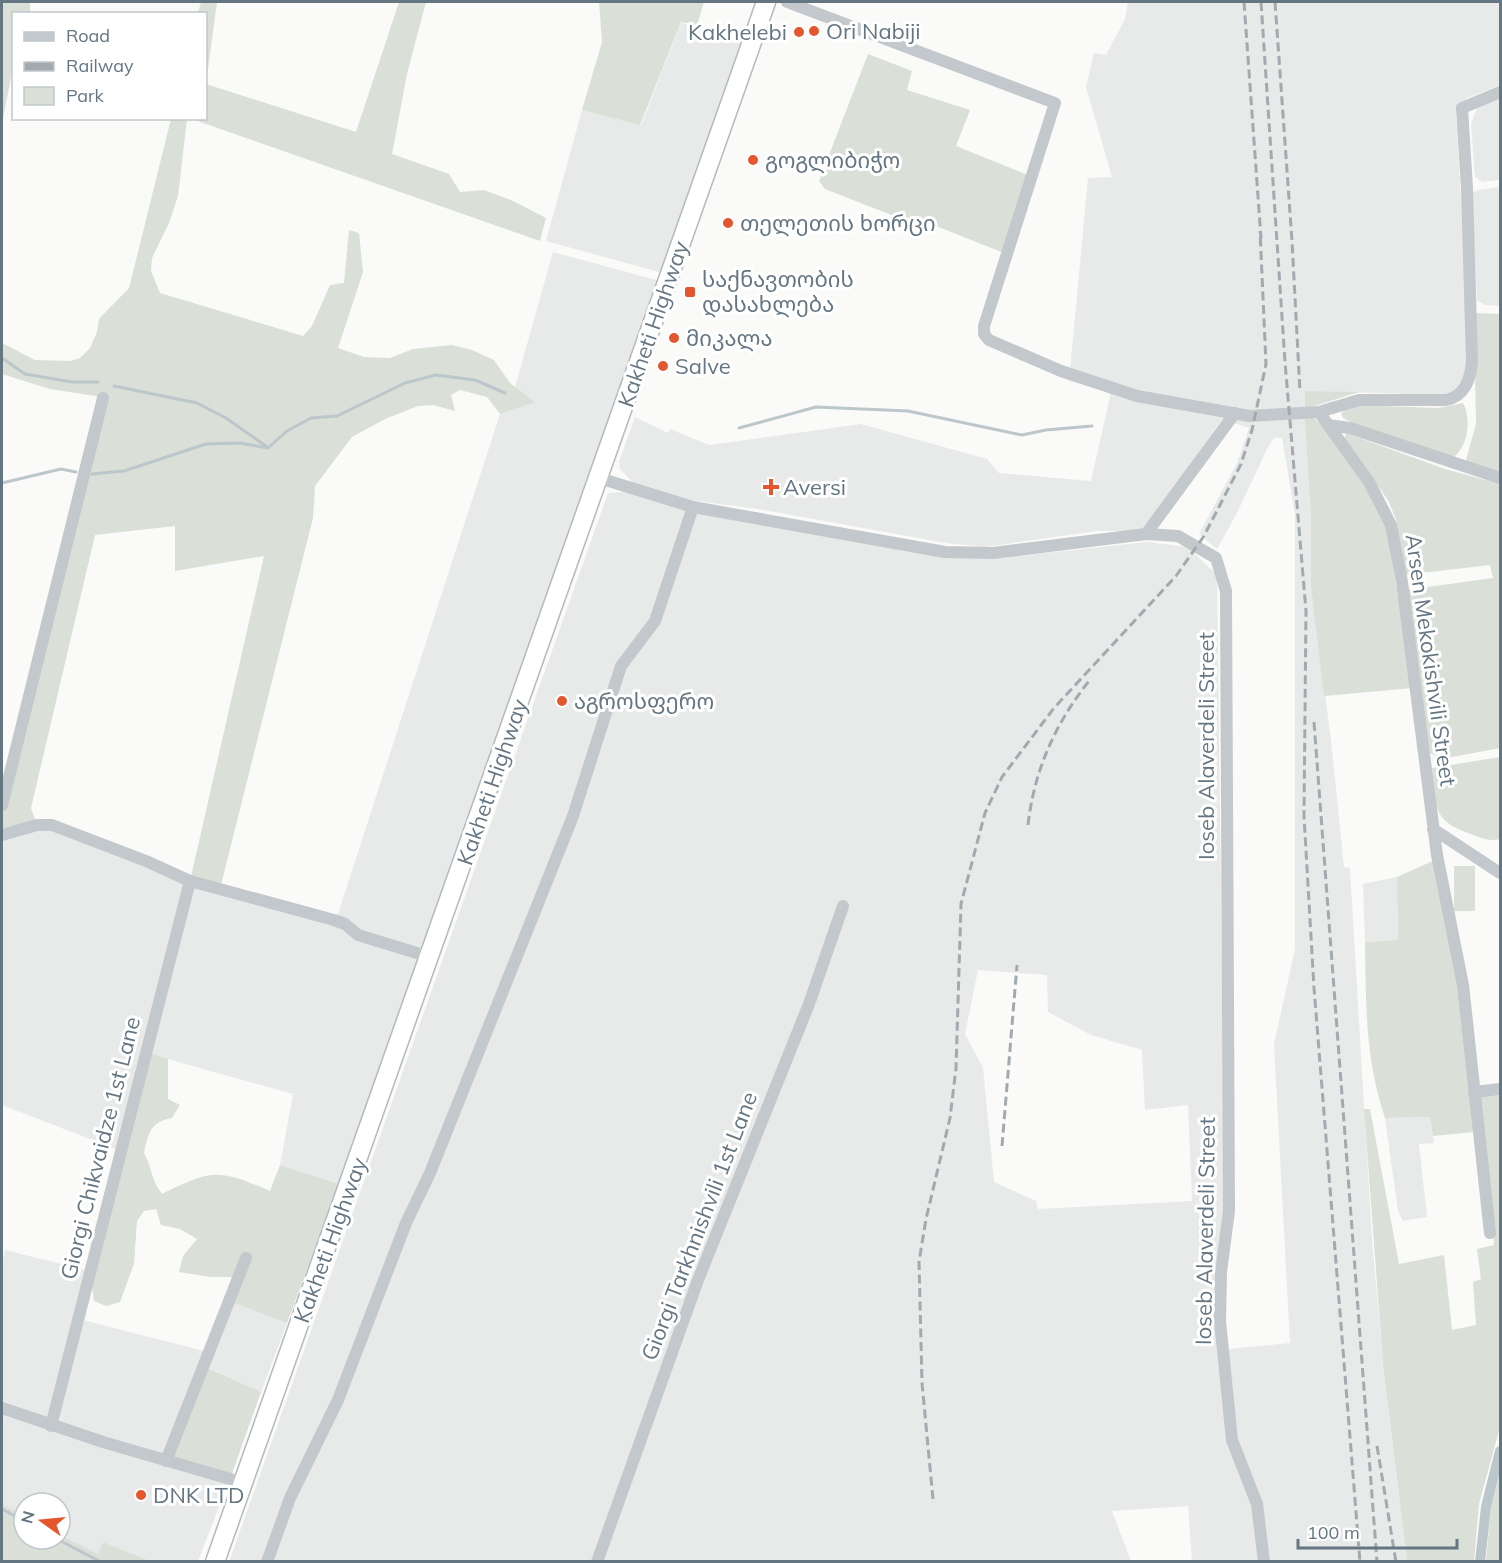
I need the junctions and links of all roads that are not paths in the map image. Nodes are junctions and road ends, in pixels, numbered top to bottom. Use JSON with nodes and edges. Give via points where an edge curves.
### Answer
{"nodes":[{"id":1,"x":766,"y":2,"type":"edge"},
{"id":2,"x":787,"y":2,"type":"edge"},
{"id":3,"x":1500,"y":92,"type":"edge"},
{"id":4,"x":103,"y":398,"type":"dead end"},
{"id":5,"x":1319,"y":412,"type":"junction"},
{"id":6,"x":1235,"y":413,"type":"junction"},
{"id":7,"x":1328,"y":425,"type":"junction"},
{"id":8,"x":1500,"y":477,"type":"edge"},
{"id":9,"x":599,"y":478,"type":"junction"},
{"id":10,"x":693,"y":507,"type":"junction"},
{"id":11,"x":1146,"y":534,"type":"junction"},
{"id":12,"x":2,"y":805,"type":"edge"},
{"id":13,"x":1433,"y":829,"type":"junction"},
{"id":14,"x":2,"y":835,"type":"edge"},
{"id":15,"x":1500,"y":873,"type":"edge"},
{"id":16,"x":190,"y":880,"type":"junction"},
{"id":17,"x":843,"y":906,"type":"dead end"},
{"id":18,"x":430,"y":957,"type":"junction"},
{"id":19,"x":1500,"y":1089,"type":"edge"},
{"id":20,"x":1474,"y":1092,"type":"junction"},
{"id":21,"x":1490,"y":1233,"type":"dead end"},
{"id":22,"x":246,"y":1258,"type":"dead end"},
{"id":23,"x":2,"y":1408,"type":"edge"},
{"id":24,"x":51,"y":1426,"type":"junction"},
{"id":25,"x":166,"y":1461,"type":"junction"},
{"id":26,"x":244,"y":1483,"type":"junction"},
{"id":27,"x":215,"y":1562,"type":"edge"},
{"id":28,"x":267,"y":1562,"type":"edge"},
{"id":29,"x":597,"y":1562,"type":"edge"},
{"id":30,"x":1264,"y":1562,"type":"edge"}],
"edges":[{"from":1,"to":9,"type":"highway","name":"Kakheti Highway"},
{"from":2,"to":6,"type":"street","via":[[1055,103],[984,326],[989,340],[1061,371],[1137,396]]},
{"from":3,"to":5,"type":"street","via":[[1462,108],[1472,362],[1463,391],[1457,398],[1446,400],[1359,400]]},
{"from":4,"to":12,"type":"street"},
{"from":5,"to":6,"type":"street","via":[[1249,416]]},
{"from":5,"to":7,"type":"street","name":"Arsen Mekokishvili Street"},
{"from":6,"to":11,"type":"street"},
{"from":7,"to":8,"type":"street","via":[[1350,428]]},
{"from":7,"to":13,"type":"street","name":"Arsen Mekokishvili Street","via":[[1369,482],[1391,525],[1402,582]]},
{"from":9,"to":10,"type":"street","name":"Ioseb Alaverdeli Street"},
{"from":9,"to":18,"type":"highway","name":"Kakheti Highway"},
{"from":10,"to":11,"type":"street","name":"Ioseb Alaverdeli Street","via":[[945,552],[993,553]]},
{"from":10,"to":28,"type":"street","via":[[655,621],[621,666],[573,816],[338,1400],[290,1498]]},
{"from":11,"to":30,"type":"street","name":"Ioseb Alaverdeli Street","via":[[1178,536],[1216,558],[1226,591],[1229,1211],[1220,1321],[1232,1440],[1257,1504]]},
{"from":13,"to":15,"type":"street"},
{"from":13,"to":20,"type":"street","name":"Arsen Mekokishvili Street","via":[[1463,985]]},
{"from":14,"to":16,"type":"street","via":[[52,825]]},
{"from":16,"to":18,"type":"street","via":[[334,920],[358,935]]},
{"from":16,"to":24,"type":"street","name":"Giorgi Chikvaidze 1st Lane"},
{"from":17,"to":29,"type":"street","name":"Giorgi Tarkhnishvili 1st Lane","via":[[698,1280]]},
{"from":18,"to":26,"type":"highway","name":"Kakheti Highway"},
{"from":19,"to":20,"type":"street"},
{"from":20,"to":21,"type":"street","name":"Arsen Mekokishvili Street"},
{"from":22,"to":25,"type":"street"},
{"from":23,"to":24,"type":"street"},
{"from":24,"to":25,"type":"street"},
{"from":25,"to":26,"type":"street"},
{"from":26,"to":27,"type":"highway","name":"Kakheti Highway"}]}
